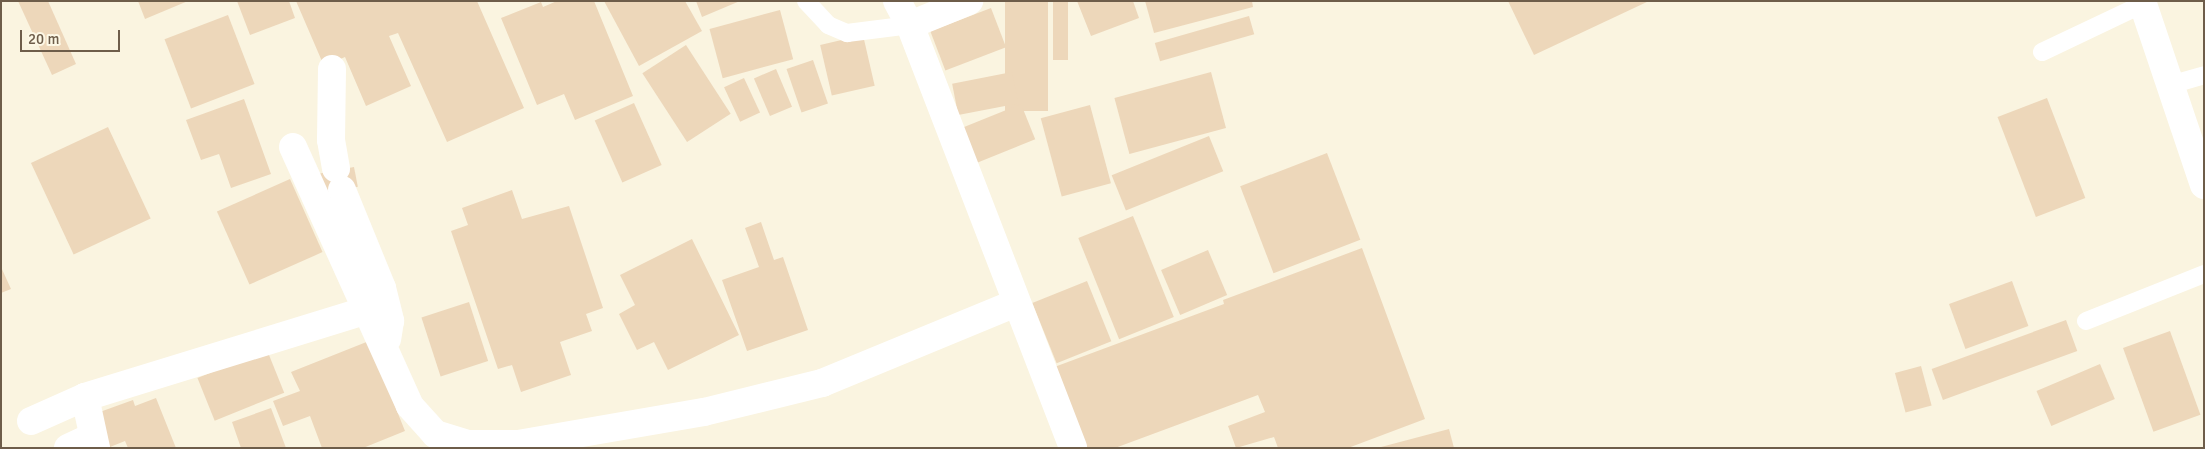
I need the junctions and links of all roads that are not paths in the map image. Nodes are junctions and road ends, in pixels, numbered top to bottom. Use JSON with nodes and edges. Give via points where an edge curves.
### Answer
{"nodes":[{"id":1,"x":806,"y":1,"type":"edge"},
{"id":2,"x":897,"y":1,"type":"edge"},
{"id":3,"x":969,"y":1,"type":"edge"},
{"id":4,"x":2142,"y":2,"type":"edge"},
{"id":5,"x":910,"y":25,"type":"junction"},
{"id":6,"x":2042,"y":52,"type":"dead end"},
{"id":7,"x":332,"y":69,"type":"dead end"},
{"id":8,"x":2204,"y":75,"type":"edge"},
{"id":9,"x":2170,"y":84,"type":"junction"},
{"id":10,"x":293,"y":147,"type":"dead end"},
{"id":11,"x":2204,"y":185,"type":"edge"},
{"id":12,"x":2204,"y":274,"type":"edge"},
{"id":13,"x":1016,"y":303,"type":"junction"},
{"id":14,"x":368,"y":310,"type":"junction"},
{"id":15,"x":2086,"y":321,"type":"dead end"},
{"id":16,"x":386,"y":350,"type":"junction"},
{"id":17,"x":85,"y":397,"type":"junction"},
{"id":18,"x":32,"y":420,"type":"dead end"},
{"id":19,"x":85,"y":444,"type":"edge"},
{"id":20,"x":1073,"y":448,"type":"edge"}],
"edges":[{"from":1,"to":5,"type":"lane","via":[[828,25],[847,33]]},
{"from":2,"to":5,"type":"street"},
{"from":3,"to":5,"type":"street"},
{"from":4,"to":6,"type":"lane"},
{"from":4,"to":9,"type":"street"},
{"from":5,"to":13,"type":"street"},
{"from":7,"to":16,"type":"street","via":[[331,140],[339,180],[382,288],[390,321]]},
{"from":8,"to":9,"type":"lane"},
{"from":9,"to":11,"type":"street"},
{"from":10,"to":14,"type":"street"},
{"from":12,"to":15,"type":"lane"},
{"from":13,"to":16,"type":"street","via":[[822,383],[704,412],[518,444],[468,444],[435,434],[410,406]]},
{"from":13,"to":20,"type":"street"},
{"from":14,"to":16,"type":"street"},
{"from":14,"to":17,"type":"street"},
{"from":17,"to":18,"type":"street"},
{"from":17,"to":19,"type":"street"}]}
